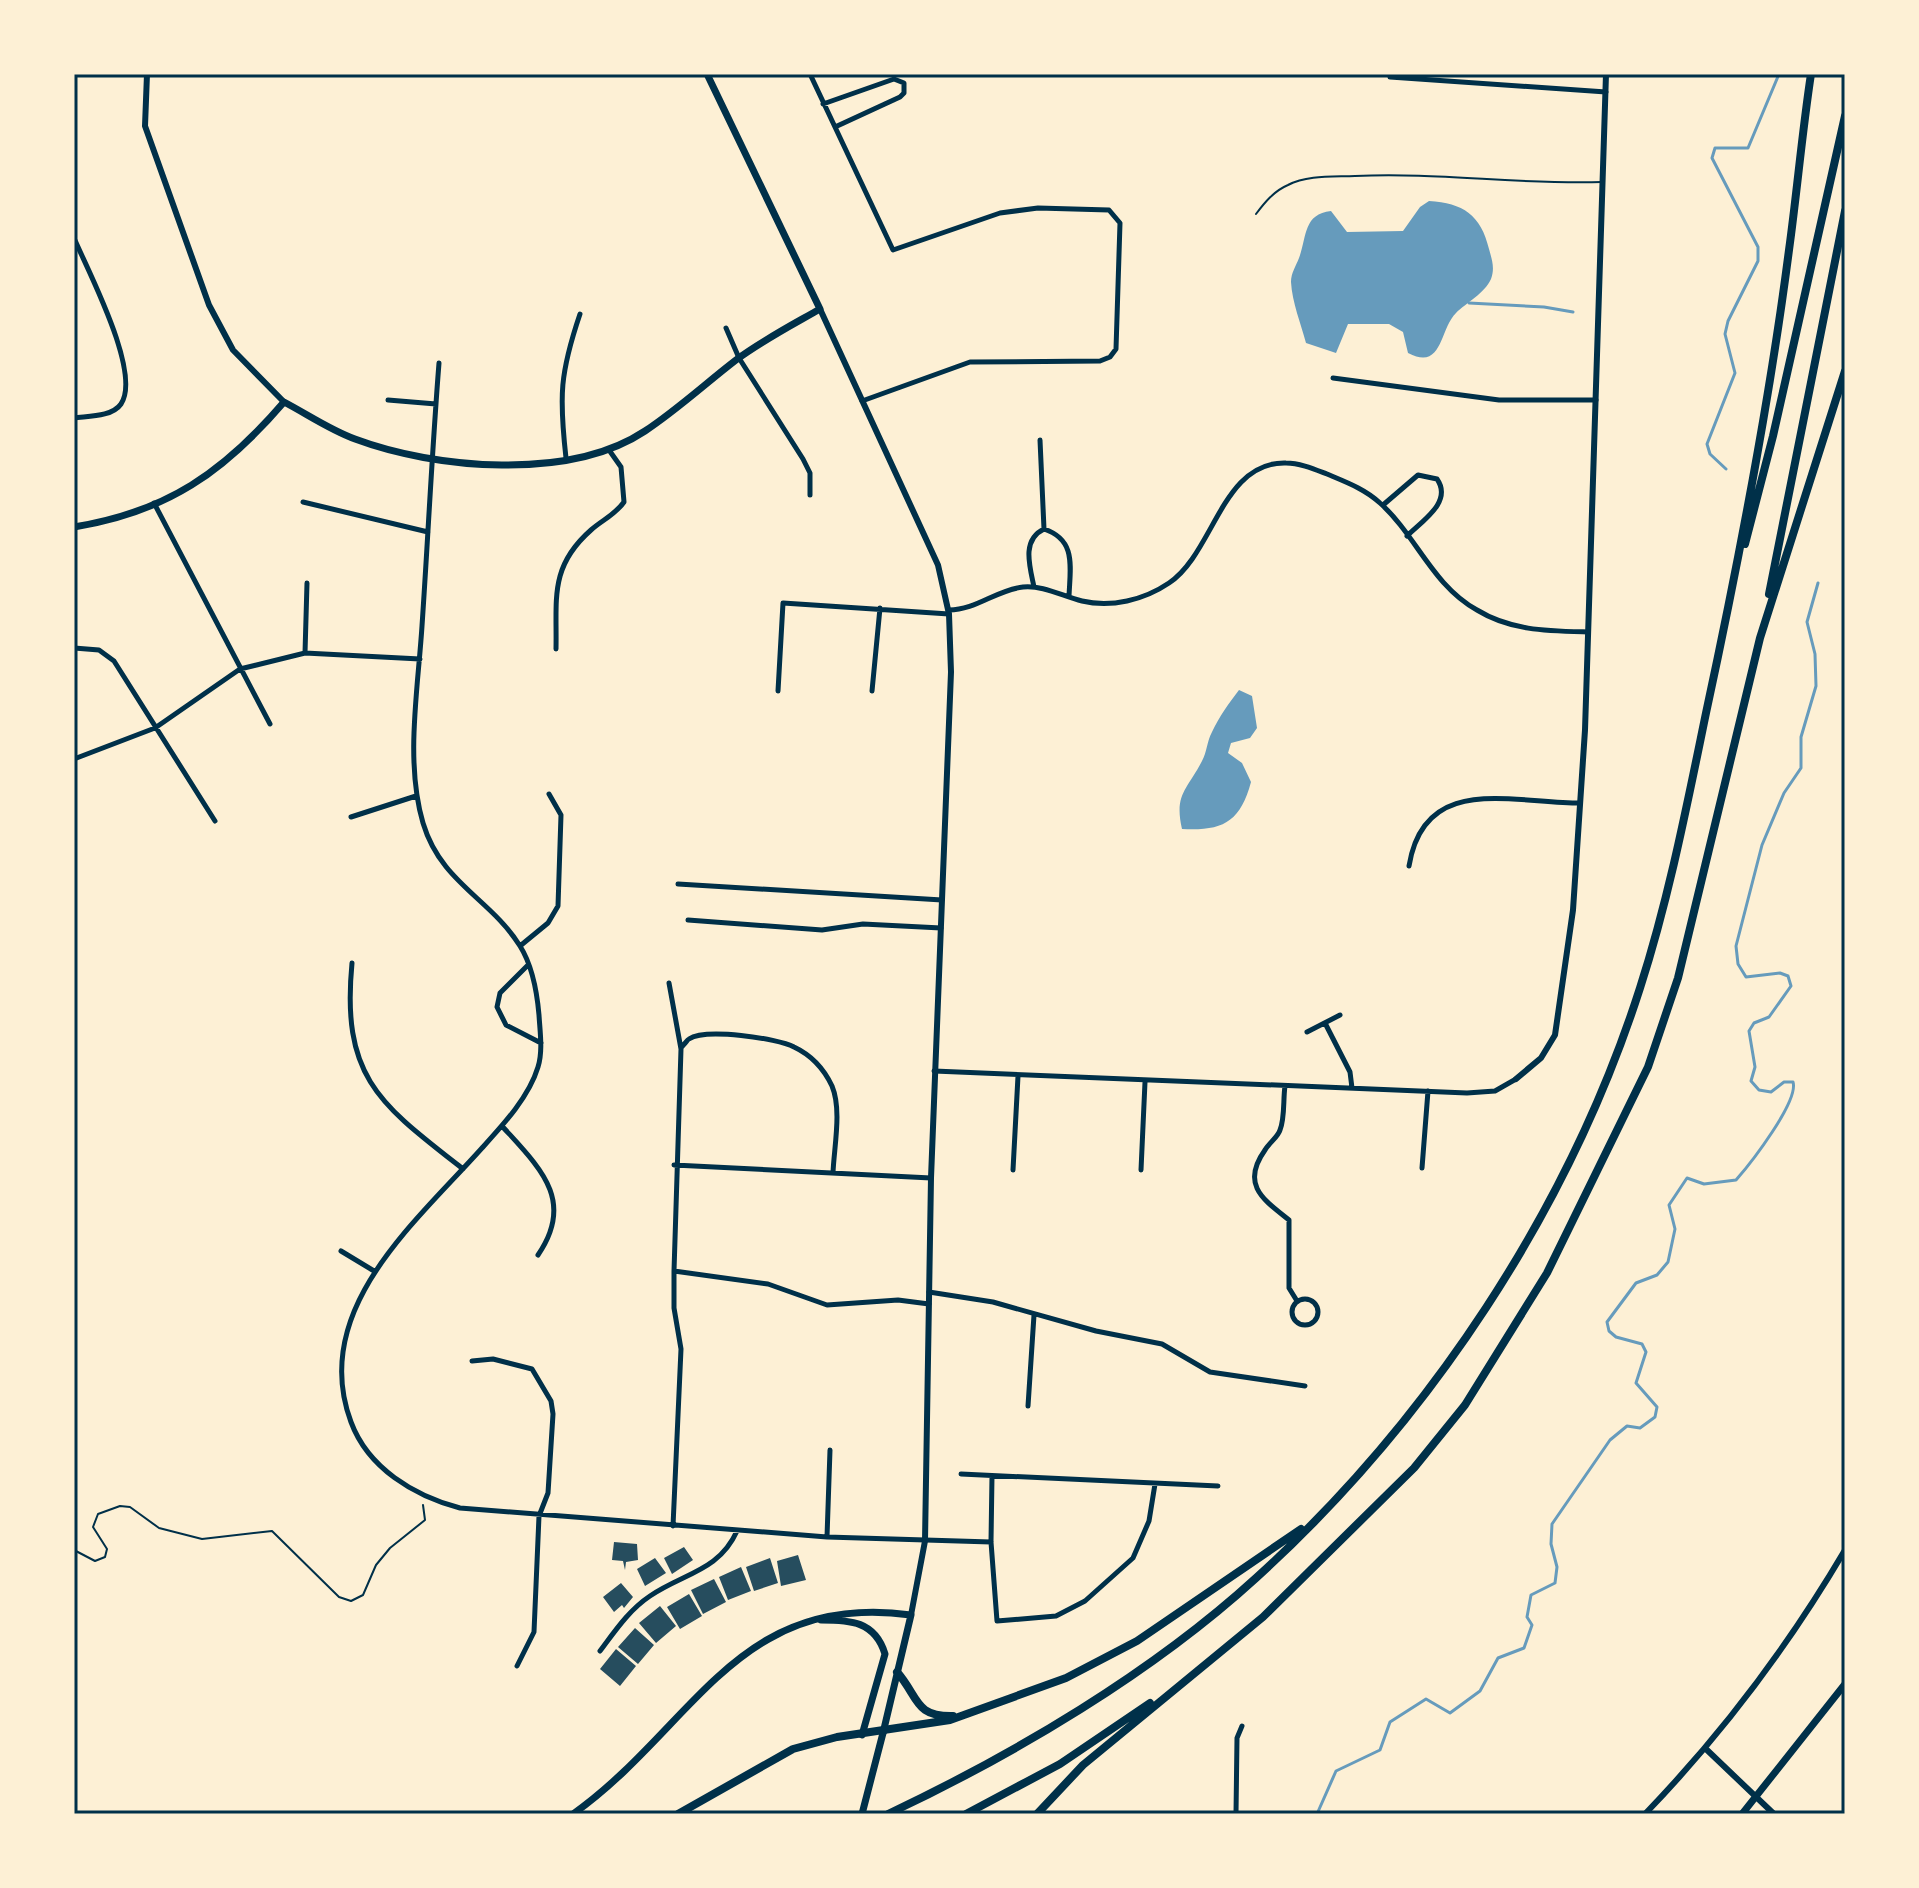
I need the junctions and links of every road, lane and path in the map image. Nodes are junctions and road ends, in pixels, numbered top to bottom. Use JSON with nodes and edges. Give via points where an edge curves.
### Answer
{"nodes":[{"id":1,"x":147,"y":74,"type":"edge"},
{"id":2,"x":707,"y":74,"type":"edge"},
{"id":3,"x":810,"y":74,"type":"edge"},
{"id":4,"x":1606,"y":74,"type":"edge"},
{"id":5,"x":1811,"y":74,"type":"edge"},
{"id":6,"x":1390,"y":77,"type":"dead end"},
{"id":7,"x":1606,"y":92,"type":"junction"},
{"id":8,"x":823,"y":104,"type":"junction"},
{"id":9,"x":1845,"y":116,"type":"edge"},
{"id":10,"x":835,"y":127,"type":"junction"},
{"id":11,"x":1603,"y":182,"type":"junction"},
{"id":12,"x":1845,"y":211,"type":"edge"},
{"id":13,"x":1256,"y":214,"type":"dead end"},
{"id":14,"x":74,"y":238,"type":"edge"},
{"id":15,"x":820,"y":309,"type":"junction"},
{"id":16,"x":580,"y":314,"type":"dead end"},
{"id":17,"x":726,"y":328,"type":"dead end"},
{"id":18,"x":739,"y":358,"type":"junction"},
{"id":19,"x":439,"y":363,"type":"dead end"},
{"id":20,"x":1845,"y":371,"type":"edge"},
{"id":21,"x":1333,"y":378,"type":"dead end"},
{"id":22,"x":388,"y":400,"type":"dead end"},
{"id":23,"x":1596,"y":400,"type":"junction"},
{"id":24,"x":862,"y":401,"type":"junction"},
{"id":25,"x":284,"y":402,"type":"junction"},
{"id":26,"x":436,"y":404,"type":"junction"},
{"id":27,"x":74,"y":418,"type":"edge"},
{"id":28,"x":1040,"y":440,"type":"dead end"},
{"id":29,"x":609,"y":450,"type":"junction"},
{"id":30,"x":566,"y":458,"type":"junction"},
{"id":31,"x":432,"y":459,"type":"junction"},
{"id":32,"x":810,"y":495,"type":"dead end"},
{"id":33,"x":303,"y":502,"type":"dead end"},
{"id":34,"x":154,"y":503,"type":"junction"},
{"id":35,"x":1383,"y":505,"type":"junction"},
{"id":36,"x":74,"y":527,"type":"edge"},
{"id":37,"x":1044,"y":529,"type":"junction"},
{"id":38,"x":428,"y":532,"type":"junction"},
{"id":39,"x":1407,"y":536,"type":"junction"},
{"id":40,"x":307,"y":583,"type":"dead end"},
{"id":41,"x":1034,"y":587,"type":"junction"},
{"id":42,"x":1732,"y":595,"type":"junction"},
{"id":43,"x":1069,"y":597,"type":"junction"},
{"id":44,"x":880,"y":608,"type":"junction"},
{"id":45,"x":949,"y":612,"type":"junction"},
{"id":46,"x":1588,"y":632,"type":"junction"},
{"id":47,"x":1760,"y":638,"type":"junction"},
{"id":48,"x":74,"y":648,"type":"edge"},
{"id":49,"x":556,"y":649,"type":"dead end"},
{"id":50,"x":305,"y":653,"type":"junction"},
{"id":51,"x":420,"y":659,"type":"junction"},
{"id":52,"x":240,"y":669,"type":"junction"},
{"id":53,"x":778,"y":691,"type":"dead end"},
{"id":54,"x":872,"y":691,"type":"dead end"},
{"id":55,"x":270,"y":724,"type":"dead end"},
{"id":56,"x":155,"y":728,"type":"junction"},
{"id":57,"x":74,"y":759,"type":"edge"},
{"id":58,"x":549,"y":794,"type":"dead end"},
{"id":59,"x":416,"y":796,"type":"junction"},
{"id":60,"x":1581,"y":803,"type":"junction"},
{"id":61,"x":351,"y":817,"type":"dead end"},
{"id":62,"x":215,"y":821,"type":"dead end"},
{"id":63,"x":1409,"y":866,"type":"dead end"},
{"id":64,"x":678,"y":884,"type":"dead end"},
{"id":65,"x":942,"y":900,"type":"junction"},
{"id":66,"x":688,"y":920,"type":"dead end"},
{"id":67,"x":941,"y":928,"type":"junction"},
{"id":68,"x":520,"y":946,"type":"junction"},
{"id":69,"x":352,"y":963,"type":"dead end"},
{"id":70,"x":528,"y":965,"type":"junction"},
{"id":71,"x":669,"y":983,"type":"dead end"},
{"id":72,"x":1340,"y":1015,"type":"dead end"},
{"id":73,"x":1325,"y":1023,"type":"junction"},
{"id":74,"x":1307,"y":1032,"type":"dead end"},
{"id":75,"x":541,"y":1043,"type":"junction"},
{"id":76,"x":681,"y":1049,"type":"junction"},
{"id":77,"x":934,"y":1071,"type":"junction"},
{"id":78,"x":1018,"y":1075,"type":"junction"},
{"id":79,"x":1516,"y":1079,"type":"joint"},
{"id":80,"x":1145,"y":1082,"type":"junction"},
{"id":81,"x":1285,"y":1086,"type":"junction"},
{"id":82,"x":1352,"y":1088,"type":"junction"},
{"id":83,"x":1428,"y":1091,"type":"junction"},
{"id":84,"x":502,"y":1126,"type":"junction"},
{"id":85,"x":674,"y":1165,"type":"junction"},
{"id":86,"x":1422,"y":1168,"type":"dead end"},
{"id":87,"x":463,"y":1169,"type":"junction"},
{"id":88,"x":1013,"y":1170,"type":"dead end"},
{"id":89,"x":1141,"y":1170,"type":"dead end"},
{"id":90,"x":833,"y":1173,"type":"junction"},
{"id":91,"x":931,"y":1178,"type":"junction"},
{"id":92,"x":341,"y":1251,"type":"dead end"},
{"id":93,"x":538,"y":1255,"type":"dead end"},
{"id":94,"x":374,"y":1271,"type":"junction"},
{"id":95,"x":674,"y":1271,"type":"junction"},
{"id":96,"x":929,"y":1292,"type":"junction"},
{"id":97,"x":1297,"y":1301,"type":"junction"},
{"id":98,"x":929,"y":1304,"type":"junction"},
{"id":99,"x":1034,"y":1315,"type":"junction"},
{"id":100,"x":472,"y":1361,"type":"dead end"},
{"id":101,"x":1305,"y":1386,"type":"dead end"},
{"id":102,"x":1028,"y":1406,"type":"dead end"},
{"id":103,"x":830,"y":1450,"type":"dead end"},
{"id":104,"x":961,"y":1474,"type":"dead end"},
{"id":105,"x":992,"y":1476,"type":"junction"},
{"id":106,"x":1155,"y":1484,"type":"junction"},
{"id":107,"x":1218,"y":1486,"type":"dead end"},
{"id":108,"x":425,"y":1497,"type":"junction"},
{"id":109,"x":1321,"y":1515,"type":"junction"},
{"id":110,"x":539,"y":1516,"type":"junction"},
{"id":111,"x":673,"y":1526,"type":"junction"},
{"id":112,"x":737,"y":1531,"type":"junction"},
{"id":113,"x":827,"y":1537,"type":"junction"},
{"id":114,"x":925,"y":1541,"type":"junction"},
{"id":115,"x":991,"y":1542,"type":"junction"},
{"id":116,"x":74,"y":1550,"type":"edge"},
{"id":117,"x":1845,"y":1550,"type":"edge"},
{"id":118,"x":911,"y":1615,"type":"junction"},
{"id":119,"x":810,"y":1620,"type":"junction"},
{"id":120,"x":600,"y":1651,"type":"dead end"},
{"id":121,"x":517,"y":1666,"type":"dead end"},
{"id":122,"x":897,"y":1672,"type":"junction"},
{"id":123,"x":1187,"y":1678,"type":"junction"},
{"id":124,"x":1845,"y":1684,"type":"edge"},
{"id":125,"x":966,"y":1715,"type":"junction"},
{"id":126,"x":1242,"y":1726,"type":"dead end"},
{"id":127,"x":883,"y":1733,"type":"junction"},
{"id":128,"x":862,"y":1735,"type":"junction"},
{"id":129,"x":1707,"y":1750,"type":"junction"},
{"id":130,"x":1758,"y":1796,"type":"junction"},
{"id":131,"x":573,"y":1814,"type":"edge"},
{"id":132,"x":678,"y":1814,"type":"edge"},
{"id":133,"x":862,"y":1814,"type":"edge"},
{"id":134,"x":888,"y":1814,"type":"edge"},
{"id":135,"x":966,"y":1814,"type":"edge"},
{"id":136,"x":1037,"y":1814,"type":"edge"},
{"id":137,"x":1236,"y":1814,"type":"edge"},
{"id":138,"x":1645,"y":1814,"type":"edge"},
{"id":139,"x":1742,"y":1814,"type":"edge"},
{"id":140,"x":1774,"y":1814,"type":"edge"}],
"edges":[{"from":1,"to":25,"type":"street","via":[[147,135],[209,305],[233,350]]},
{"from":2,"to":15,"type":"main road"},
{"from":3,"to":8,"type":"street"},
{"from":4,"to":7,"type":"street"},
{"from":5,"to":42,"type":"highway","via":[[1787,266]]},
{"from":6,"to":7,"type":"street"},
{"from":7,"to":11,"type":"street"},
{"from":8,"to":10,"type":"street"},
{"from":8,"to":10,"type":"street","via":[[894,79],[904,83],[900,97]]},
{"from":9,"to":42,"type":"highway"},
{"from":10,"to":24,"type":"street","via":[[893,250],[1000,213],[1038,208],[1109,210],[1120,223],[1116,349],[1110,357],[970,362]]},
{"from":11,"to":13,"type":"lane","via":[[1553,184],[1405,173],[1315,178],[1287,185]]},
{"from":11,"to":23,"type":"street"},
{"from":12,"to":47,"type":"highway"},
{"from":14,"to":27,"type":"street","via":[[126,369],[127,387],[114,410]]},
{"from":15,"to":18,"type":"main road"},
{"from":15,"to":24,"type":"street"},
{"from":16,"to":30,"type":"street","via":[[562,366]]},
{"from":17,"to":18,"type":"street"},
{"from":18,"to":29,"type":"main road","via":[[644,432]]},
{"from":18,"to":32,"type":"street","via":[[803,459],[810,473]]},
{"from":19,"to":26,"type":"street"},
{"from":20,"to":47,"type":"highway"},
{"from":21,"to":23,"type":"street","via":[[1499,400]]},
{"from":22,"to":26,"type":"street"},
{"from":23,"to":46,"type":"street"},
{"from":24,"to":45,"type":"street","via":[[932,549]]},
{"from":25,"to":31,"type":"main road","via":[[354,439]]},
{"from":25,"to":34,"type":"main road","via":[[214,474]]},
{"from":26,"to":31,"type":"street"},
{"from":28,"to":37,"type":"street"},
{"from":29,"to":30,"type":"main road"},
{"from":29,"to":49,"type":"street","via":[[621,467],[624,502],[562,563]]},
{"from":30,"to":31,"type":"main road","via":[[485,466]]},
{"from":31,"to":38,"type":"street"},
{"from":33,"to":38,"type":"street"},
{"from":34,"to":36,"type":"main road"},
{"from":34,"to":52,"type":"street"},
{"from":35,"to":39,"type":"street"},
{"from":35,"to":39,"type":"street","via":[[1418,475],[1437,479],[1441,499]]},
{"from":35,"to":43,"type":"street","via":[[1350,483],[1306,466],[1274,464],[1240,482],[1191,564],[1171,582],[1121,602]]},
{"from":37,"to":41,"type":"street","via":[[1029,546]]},
{"from":37,"to":43,"type":"street","via":[[1064,539],[1069,548]]},
{"from":38,"to":51,"type":"street"},
{"from":39,"to":46,"type":"street","via":[[1435,575],[1475,609],[1518,627]]},
{"from":40,"to":50,"type":"street"},
{"from":41,"to":43,"type":"street"},
{"from":41,"to":45,"type":"street","via":[[1002,592]]},
{"from":42,"to":109,"type":"highway","via":[[1672,876],[1639,991],[1590,1117],[1489,1303],[1389,1438]]},
{"from":44,"to":45,"type":"street"},
{"from":44,"to":53,"type":"street","via":[[783,603]]},
{"from":44,"to":54,"type":"street"},
{"from":45,"to":65,"type":"street"},
{"from":46,"to":60,"type":"street"},
{"from":47,"to":123,"type":"highway","via":[[1678,978],[1648,1067],[1547,1273],[1465,1405],[1414,1468],[1263,1617]]},
{"from":48,"to":56,"type":"street","via":[[99,650],[114,661]]},
{"from":50,"to":51,"type":"street"},
{"from":50,"to":52,"type":"street"},
{"from":51,"to":59,"type":"street"},
{"from":52,"to":55,"type":"street"},
{"from":52,"to":56,"type":"street"},
{"from":56,"to":57,"type":"street"},
{"from":56,"to":62,"type":"street"},
{"from":58,"to":68,"type":"street","via":[[561,815],[558,906],[548,923]]},
{"from":59,"to":61,"type":"street"},
{"from":59,"to":68,"type":"street","via":[[436,854]]},
{"from":60,"to":63,"type":"street","via":[[1476,799],[1447,805],[1424,822]]},
{"from":60,"to":79,"type":"street","via":[[1555,1035],[1541,1058]]},
{"from":64,"to":65,"type":"street"},
{"from":65,"to":67,"type":"street"},
{"from":66,"to":67,"type":"street","via":[[822,930],[863,924]]},
{"from":67,"to":77,"type":"street"},
{"from":68,"to":70,"type":"street"},
{"from":69,"to":87,"type":"street","via":[[349,992],[363,1073],[397,1118]]},
{"from":70,"to":75,"type":"street","via":[[537,992]]},
{"from":70,"to":75,"type":"street","via":[[500,993],[497,1007],[506,1025]]},
{"from":71,"to":76,"type":"street"},
{"from":72,"to":73,"type":"street"},
{"from":73,"to":74,"type":"street"},
{"from":73,"to":82,"type":"street","via":[[1350,1072]]},
{"from":75,"to":84,"type":"street","via":[[531,1084]]},
{"from":76,"to":85,"type":"street"},
{"from":76,"to":90,"type":"street","via":[[701,1035],[764,1038],[810,1057],[834,1090]]},
{"from":77,"to":78,"type":"street"},
{"from":77,"to":91,"type":"street"},
{"from":78,"to":80,"type":"street"},
{"from":78,"to":88,"type":"street"},
{"from":79,"to":83,"type":"street","via":[[1495,1091]]},
{"from":80,"to":81,"type":"street"},
{"from":80,"to":89,"type":"street"},
{"from":81,"to":82,"type":"street"},
{"from":81,"to":97,"type":"street","via":[[1280,1131],[1262,1154],[1256,1180],[1265,1204],[1289,1220],[1289,1288]]},
{"from":82,"to":83,"type":"street"},
{"from":83,"to":86,"type":"street"},
{"from":84,"to":87,"type":"street"},
{"from":84,"to":93,"type":"street","via":[[541,1168],[553,1191],[552,1235]]},
{"from":85,"to":90,"type":"street"},
{"from":85,"to":95,"type":"street"},
{"from":87,"to":94,"type":"street"},
{"from":90,"to":91,"type":"street"},
{"from":91,"to":96,"type":"street"},
{"from":92,"to":94,"type":"street"},
{"from":94,"to":108,"type":"street","via":[[353,1307],[343,1340],[344,1403],[376,1461]]},
{"from":95,"to":98,"type":"street","via":[[768,1284],[827,1305],[898,1300]]},
{"from":95,"to":111,"type":"street","via":[[681,1349]]},
{"from":96,"to":98,"type":"street"},
{"from":96,"to":99,"type":"street"},
{"from":97,"to":97,"type":"street","via":[[1293,1318],[1304,1325],[1313,1322],[1316,1306]]},
{"from":98,"to":114,"type":"street"},
{"from":99,"to":101,"type":"street","via":[[1162,1344],[1210,1372]]},
{"from":99,"to":102,"type":"street"},
{"from":100,"to":110,"type":"street","via":[[493,1359],[532,1369],[551,1401],[548,1493]]},
{"from":103,"to":113,"type":"street"},
{"from":104,"to":105,"type":"street"},
{"from":105,"to":106,"type":"street"},
{"from":105,"to":115,"type":"street"},
{"from":106,"to":107,"type":"street"},
{"from":106,"to":115,"type":"street","via":[[1149,1521],[1133,1558],[1085,1601],[1056,1616],[997,1621]]},
{"from":108,"to":110,"type":"street","via":[[460,1508]]},
{"from":108,"to":116,"type":"path","via":[[425,1520],[390,1548],[363,1595],[351,1601],[339,1597],[272,1531],[202,1539],[159,1528],[130,1507],[120,1506],[98,1514],[93,1527],[107,1549],[105,1557],[95,1561]]},
{"from":109,"to":125,"type":"highway","via":[[1137,1641],[1066,1678]]},
{"from":109,"to":134,"type":"highway","via":[[1253,1581],[1151,1660],[1045,1731]]},
{"from":110,"to":111,"type":"street"},
{"from":110,"to":121,"type":"street","via":[[534,1632]]},
{"from":111,"to":112,"type":"street"},
{"from":112,"to":113,"type":"street"},
{"from":112,"to":120,"type":"street","via":[[728,1551],[649,1596],[628,1614]]},
{"from":113,"to":114,"type":"street"},
{"from":114,"to":115,"type":"street"},
{"from":114,"to":118,"type":"street"},
{"from":117,"to":129,"type":"street"},
{"from":118,"to":119,"type":"main road","via":[[852,1612]]},
{"from":118,"to":122,"type":"main road"},
{"from":119,"to":128,"type":"main road","via":[[860,1623],[881,1642],[885,1654]]},
{"from":119,"to":131,"type":"main road","via":[[742,1654],[612,1786]]},
{"from":122,"to":125,"type":"highway","via":[[926,1712]]},
{"from":122,"to":127,"type":"main road"},
{"from":123,"to":135,"type":"highway","via":[[1060,1764]]},
{"from":123,"to":136,"type":"highway","via":[[1083,1765]]},
{"from":124,"to":130,"type":"main road"},
{"from":125,"to":127,"type":"highway"},
{"from":126,"to":137,"type":"street","via":[[1237,1738]]},
{"from":127,"to":128,"type":"highway"},
{"from":127,"to":133,"type":"main road"},
{"from":128,"to":132,"type":"highway","via":[[823,1740],[777,1756]]},
{"from":129,"to":130,"type":"street"},
{"from":129,"to":138,"type":"street"},
{"from":130,"to":139,"type":"main road"},
{"from":130,"to":140,"type":"street"}]}
